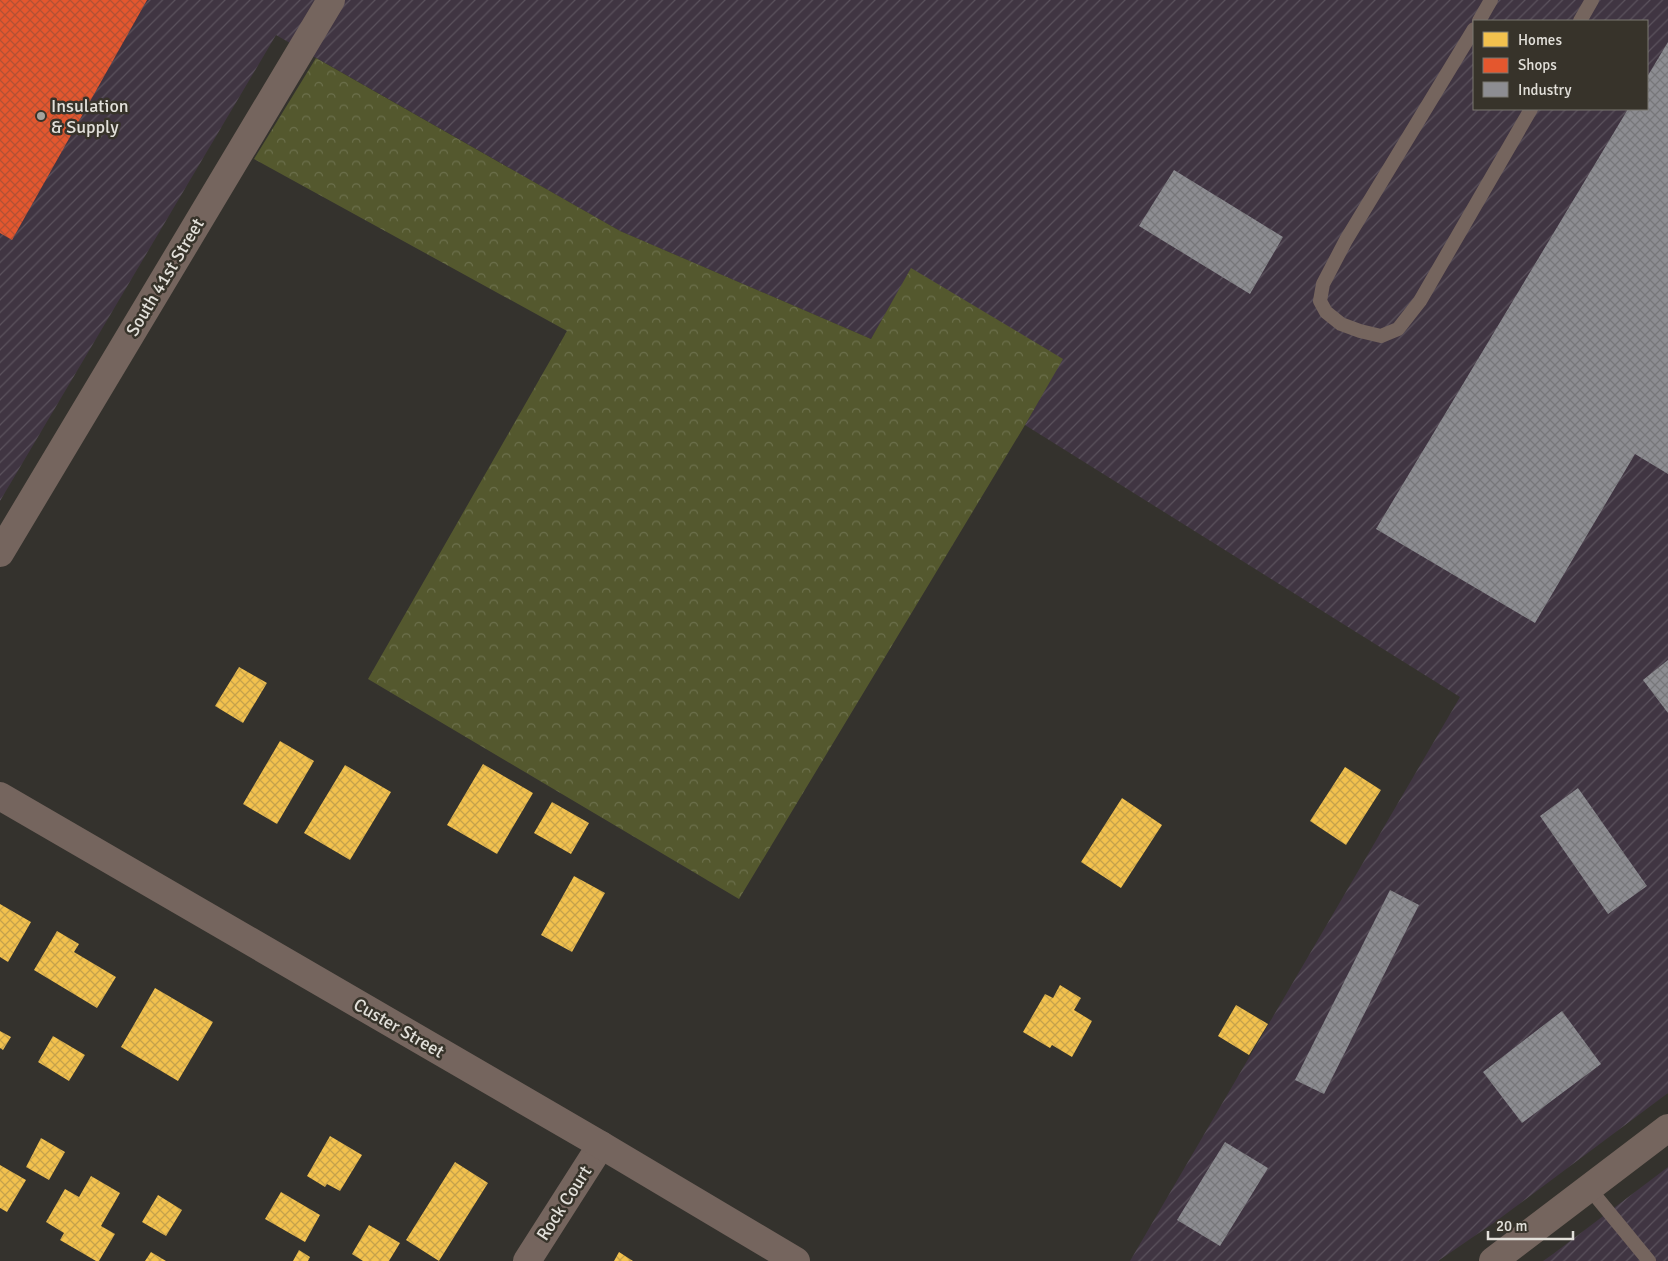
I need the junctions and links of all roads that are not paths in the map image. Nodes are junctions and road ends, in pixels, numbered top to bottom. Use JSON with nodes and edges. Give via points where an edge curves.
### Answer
{"nodes":[{"id":1,"x":331,"y":0,"type":"edge"},
{"id":2,"x":1491,"y":0,"type":"edge"},
{"id":3,"x":1592,"y":0,"type":"edge"},
{"id":4,"x":1479,"y":20,"type":"edge"},
{"id":5,"x":1581,"y":20,"type":"edge"},
{"id":6,"x":1473,"y":31,"type":"edge"},
{"id":7,"x":1530,"y":110,"type":"edge"},
{"id":8,"x":0,"y":553,"type":"edge"},
{"id":9,"x":0,"y":796,"type":"edge"},
{"id":10,"x":1668,"y":1128,"type":"edge"},
{"id":11,"x":601,"y":1145,"type":"junction"},
{"id":12,"x":1589,"y":1188,"type":"junction"},
{"id":13,"x":527,"y":1261,"type":"edge"},
{"id":14,"x":796,"y":1261,"type":"edge"},
{"id":15,"x":1493,"y":1261,"type":"edge"},
{"id":16,"x":1649,"y":1261,"type":"edge"}],
"edges":[{"from":1,"to":8,"type":"street","name":"South 41st Street"},
{"from":2,"to":4,"type":"lane"},
{"from":3,"to":5,"type":"lane"},
{"from":6,"to":7,"type":"lane","via":[[1332,266],[1323,284],[1320,301],[1326,312],[1341,324],[1380,336],[1398,329],[1420,301]]},
{"from":9,"to":11,"type":"street","name":"Custer Street"},
{"from":10,"to":12,"type":"street"},
{"from":11,"to":13,"type":"street","name":"Rock Court"},
{"from":11,"to":14,"type":"street","name":"Custer Street"},
{"from":12,"to":15,"type":"street"},
{"from":12,"to":16,"type":"lane"}]}
